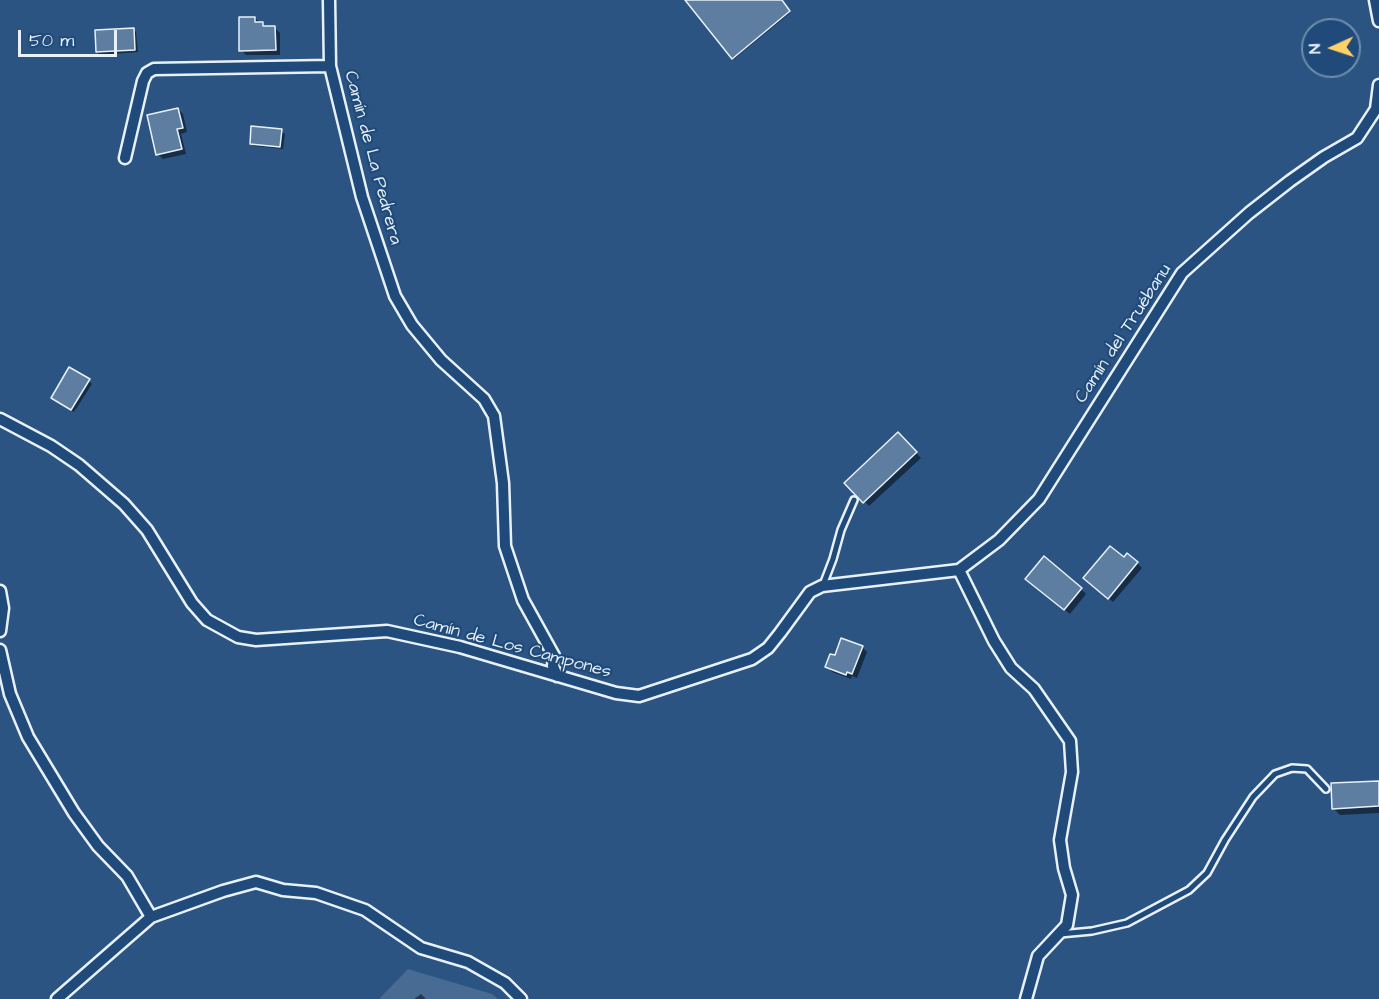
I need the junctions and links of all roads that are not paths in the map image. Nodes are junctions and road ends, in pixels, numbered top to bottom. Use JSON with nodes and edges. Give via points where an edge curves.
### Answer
{"nodes":[{"id":1,"x":329,"y":0,"type":"edge"},
{"id":2,"x":1375,"y":0,"type":"edge"},
{"id":3,"x":1379,"y":21,"type":"edge"},
{"id":4,"x":330,"y":66,"type":"junction"},
{"id":5,"x":1379,"y":85,"type":"edge"},
{"id":6,"x":125,"y":158,"type":"dead end"},
{"id":7,"x":1,"y":421,"type":"edge"},
{"id":8,"x":854,"y":500,"type":"dead end"},
{"id":9,"x":959,"y":570,"type":"junction"},
{"id":10,"x":822,"y":586,"type":"junction"},
{"id":11,"x":0,"y":591,"type":"edge"},
{"id":12,"x":0,"y":631,"type":"edge"},
{"id":13,"x":0,"y":651,"type":"edge"},
{"id":14,"x":557,"y":676,"type":"junction"},
{"id":15,"x":1326,"y":789,"type":"dead end"},
{"id":16,"x":151,"y":917,"type":"junction"},
{"id":17,"x":1059,"y":934,"type":"junction"},
{"id":18,"x":57,"y":999,"type":"edge"},
{"id":19,"x":521,"y":999,"type":"edge"},
{"id":20,"x":1026,"y":999,"type":"edge"}],
"edges":[{"from":1,"to":4,"type":"street","name":"Camín de La Pedrera"},
{"from":2,"to":3,"type":"street"},
{"from":4,"to":6,"type":"street","name":"Camín de La Pedrera","via":[[154,69],[142,81]]},
{"from":4,"to":14,"type":"street","name":"Camín de La Pedrera","via":[[362,197],[395,296],[412,325],[484,399],[494,416],[506,546],[524,600],[554,656]]},
{"from":5,"to":9,"type":"street","name":"Camín del Truébanu","via":[[1376,109],[1357,138],[1290,181],[1182,273],[1039,499],[999,540]]},
{"from":7,"to":14,"type":"street","name":"Camín de Los Campones","via":[[61,452],[124,504],[147,530],[192,603],[207,620],[238,637],[256,640],[387,631],[460,646]]},
{"from":8,"to":10,"type":"lane"},
{"from":9,"to":10,"type":"street"},
{"from":9,"to":17,"type":"street","via":[[1005,659],[1034,689],[1070,741],[1072,772],[1060,840],[1072,895],[1067,925]]},
{"from":10,"to":14,"type":"street","name":"Camín de Los Campones","via":[[810,592],[768,648],[752,659],[639,696]]},
{"from":11,"to":12,"type":"street"},
{"from":13,"to":16,"type":"street","via":[[10,694],[28,737],[74,813],[127,876]]},
{"from":15,"to":17,"type":"lane","via":[[1306,769],[1292,768],[1275,774],[1253,797],[1207,873],[1189,890],[1127,923]]},
{"from":16,"to":18,"type":"street"},
{"from":16,"to":19,"type":"street","via":[[256,882],[316,893],[365,910],[421,948],[468,962],[505,982]]},
{"from":17,"to":20,"type":"street","via":[[1038,956]]}]}
